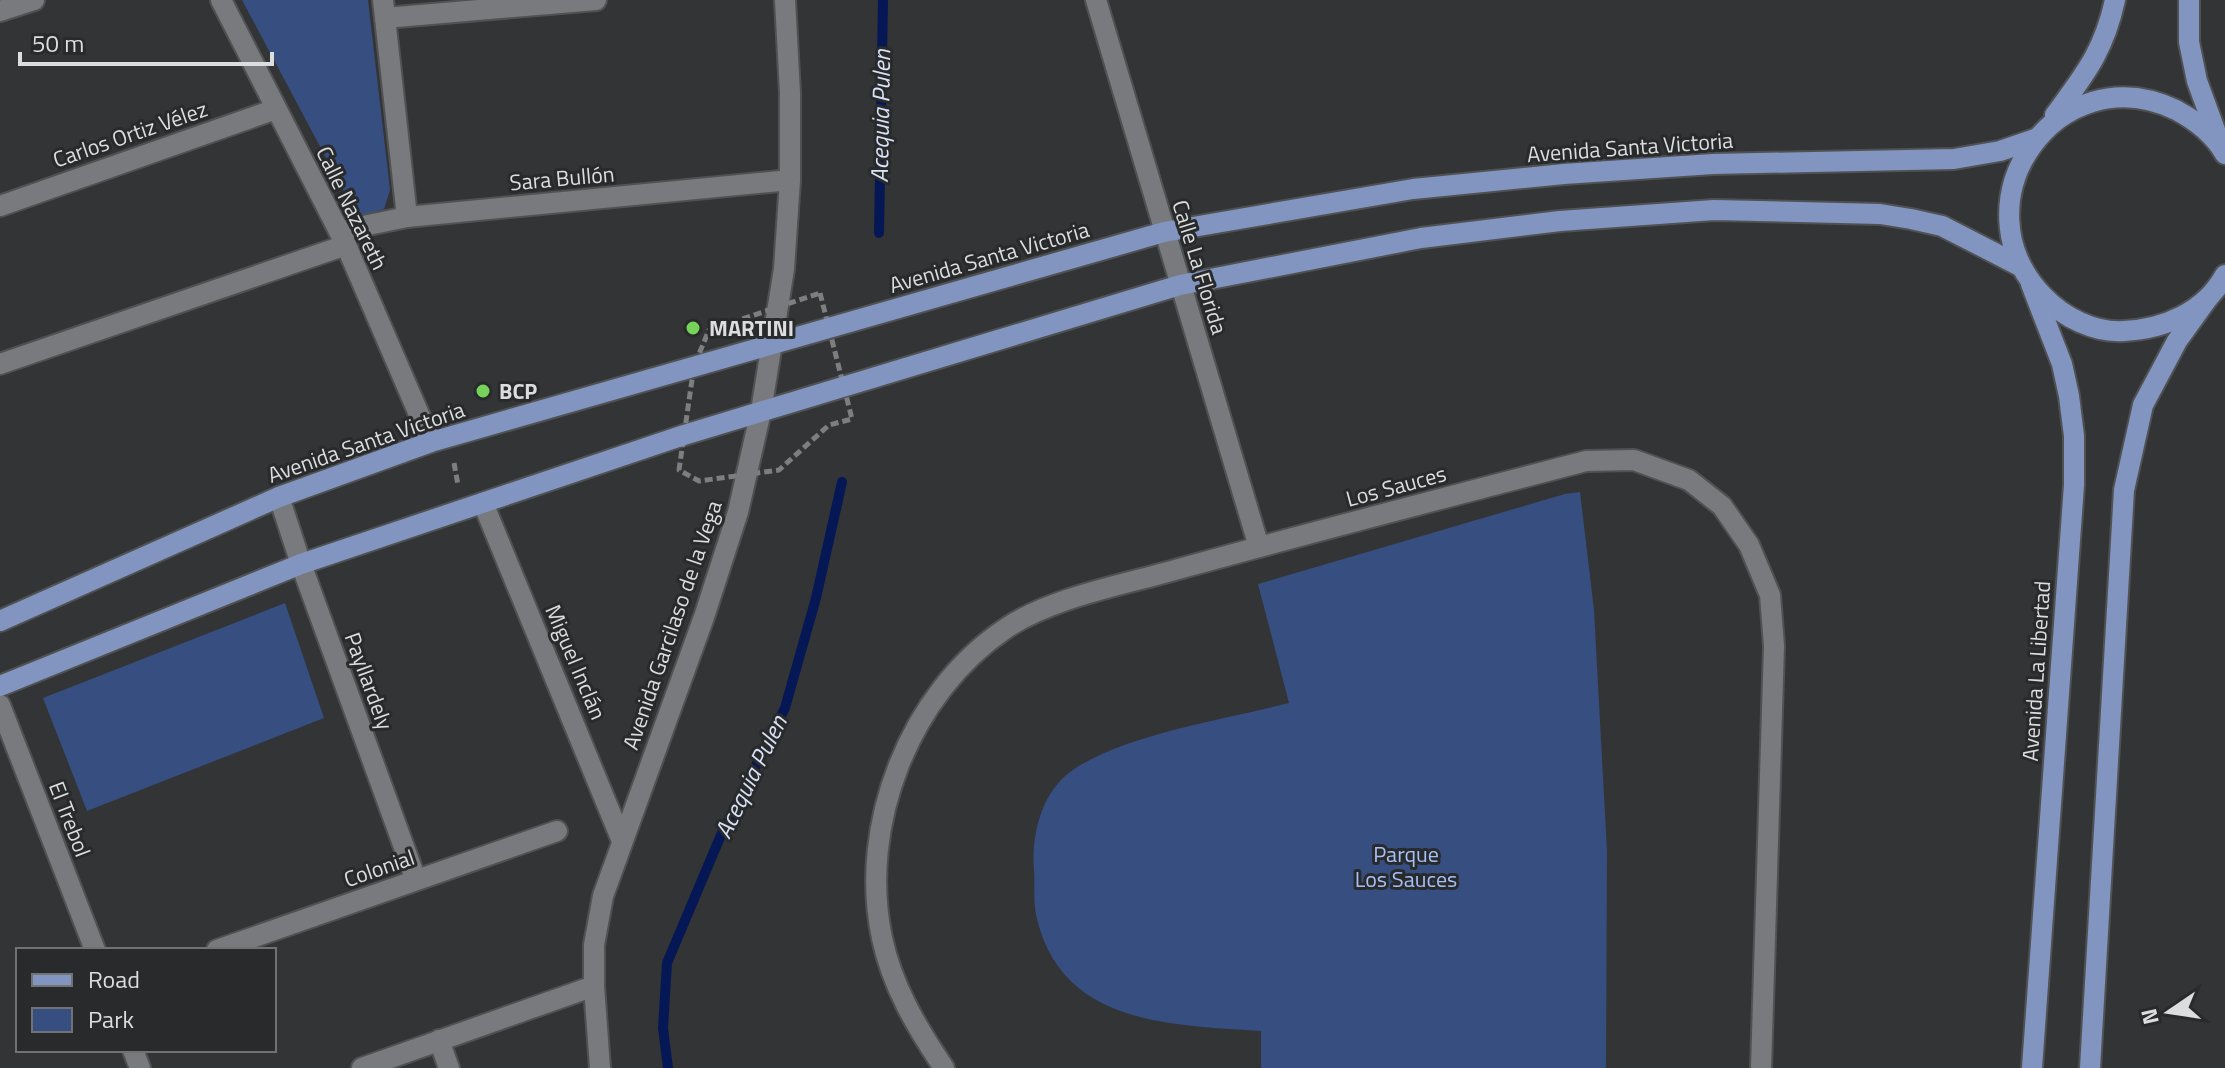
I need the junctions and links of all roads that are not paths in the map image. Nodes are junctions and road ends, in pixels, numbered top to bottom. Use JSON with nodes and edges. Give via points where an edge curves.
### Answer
{"nodes":[{"id":1,"x":34,"y":0,"type":"edge"},
{"id":2,"x":221,"y":0,"type":"edge"},
{"id":3,"x":596,"y":0,"type":"edge"},
{"id":4,"x":785,"y":0,"type":"edge"},
{"id":5,"x":1096,"y":0,"type":"edge"},
{"id":6,"x":2115,"y":0,"type":"edge"},
{"id":7,"x":2189,"y":0,"type":"edge"},
{"id":8,"x":384,"y":9,"type":"edge"},
{"id":9,"x":0,"y":11,"type":"edge"},
{"id":10,"x":276,"y":109,"type":"junction"},
{"id":11,"x":2040,"y":134,"type":"junction"},
{"id":12,"x":2224,"y":151,"type":"edge"},
{"id":13,"x":790,"y":180,"type":"junction"},
{"id":14,"x":0,"y":206,"type":"edge"},
{"id":15,"x":407,"y":217,"type":"junction"},
{"id":16,"x":1164,"y":232,"type":"junction"},
{"id":17,"x":343,"y":238,"type":"junction"},
{"id":18,"x":2020,"y":266,"type":"junction"},
{"id":19,"x":2031,"y":284,"type":"junction"},
{"id":20,"x":2220,"y":284,"type":"edge"},
{"id":21,"x":1180,"y":285,"type":"junction"},
{"id":22,"x":771,"y":344,"type":"junction"},
{"id":23,"x":0,"y":364,"type":"edge"},
{"id":24,"x":761,"y":411,"type":"junction"},
{"id":25,"x":440,"y":439,"type":"junction"},
{"id":26,"x":279,"y":497,"type":"junction"},
{"id":27,"x":473,"y":506,"type":"junction"},
{"id":28,"x":1259,"y":547,"type":"junction"},
{"id":29,"x":301,"y":564,"type":"junction"},
{"id":30,"x":0,"y":621,"type":"edge"},
{"id":31,"x":0,"y":686,"type":"edge"},
{"id":32,"x":0,"y":705,"type":"edge"},
{"id":33,"x":557,"y":831,"type":"dead end"},
{"id":34,"x":622,"y":841,"type":"junction"},
{"id":35,"x":416,"y":880,"type":"junction"},
{"id":36,"x":94,"y":948,"type":"edge"},
{"id":37,"x":223,"y":948,"type":"edge"},
{"id":38,"x":594,"y":986,"type":"junction"},
{"id":39,"x":439,"y":1040,"type":"junction"},
{"id":40,"x":362,"y":1068,"type":"edge"},
{"id":41,"x":449,"y":1068,"type":"edge"},
{"id":42,"x":600,"y":1068,"type":"edge"},
{"id":43,"x":944,"y":1068,"type":"edge"},
{"id":44,"x":1761,"y":1068,"type":"edge"},
{"id":45,"x":2032,"y":1068,"type":"edge"},
{"id":46,"x":2090,"y":1068,"type":"edge"}],
"edges":[{"from":1,"to":9,"type":"street"},
{"from":2,"to":10,"type":"street","name":"Calle Nazareth"},
{"from":3,"to":8,"type":"street"},
{"from":4,"to":13,"type":"street","name":"Avenida Garcilaso de la Vega"},
{"from":5,"to":16,"type":"street","name":"Calle La Florida"},
{"from":6,"to":11,"type":"main road","via":[[2096,59]]},
{"from":7,"to":12,"type":"main road","via":[[2189,42],[2197,81]]},
{"from":8,"to":15,"type":"street"},
{"from":10,"to":14,"type":"street","name":"Carlos Ortiz Vélez"},
{"from":10,"to":17,"type":"street","name":"Calle Nazareth"},
{"from":11,"to":12,"type":"main road","via":[[2078,106],[2118,97],[2157,101],[2194,119]]},
{"from":11,"to":16,"type":"main road","name":"Avenida Santa Victoria","via":[[2000,151],[1954,159],[1713,164],[1564,174],[1413,189]]},
{"from":11,"to":18,"type":"main road","via":[[2018,168],[2009,201],[2010,234]]},
{"from":13,"to":15,"type":"street","name":"Sara Bullón"},
{"from":13,"to":22,"type":"street","name":"Avenida Garcilaso de la Vega","via":[[784,269]]},
{"from":15,"to":17,"type":"street","name":"Sara Bullón"},
{"from":16,"to":21,"type":"street","name":"Calle La Florida"},
{"from":16,"to":22,"type":"main road","name":"Avenida Santa Victoria"},
{"from":17,"to":23,"type":"street","name":"Sara Bullón"},
{"from":17,"to":25,"type":"street","name":"Calle Nazareth"},
{"from":18,"to":19,"type":"main road"},
{"from":18,"to":21,"type":"main road","via":[[1942,226],[1911,219],[1714,210],[1421,238]]},
{"from":19,"to":20,"type":"main road","via":[[2055,308],[2084,324],[2117,332],[2150,330],[2181,318]]},
{"from":19,"to":45,"type":"main road","name":"Avenida La Libertad","via":[[2062,364],[2074,436]]},
{"from":20,"to":46,"type":"main road","via":[[2177,341],[2143,405],[2124,490]]},
{"from":21,"to":24,"type":"main road"},
{"from":21,"to":28,"type":"street","name":"Calle La Florida"},
{"from":22,"to":24,"type":"street","name":"Avenida Garcilaso de la Vega"},
{"from":22,"to":25,"type":"main road","name":"Avenida Santa Victoria"},
{"from":24,"to":27,"type":"main road"},
{"from":24,"to":34,"type":"street","name":"Avenida Garcilaso de la Vega","via":[[738,512]]},
{"from":25,"to":26,"type":"main road","name":"Avenida Santa Victoria"},
{"from":26,"to":29,"type":"street","name":"Payllardely"},
{"from":26,"to":30,"type":"main road","name":"Avenida Santa Victoria"},
{"from":27,"to":29,"type":"main road"},
{"from":27,"to":34,"type":"street","name":"Miguel Inclán"},
{"from":28,"to":43,"type":"street","name":"Los Sauces","via":[[1058,603],[1006,628],[958,668],[917,724],[889,788],[876,865],[886,952],[905,1008]]},
{"from":28,"to":44,"type":"street","name":"Los Sauces","via":[[1586,461],[1634,460],[1689,480],[1722,506],[1749,545],[1765,582],[1773,633]]},
{"from":29,"to":31,"type":"main road"},
{"from":29,"to":35,"type":"street","name":"Payllardely"},
{"from":32,"to":36,"type":"street","name":"El Trebol"},
{"from":33,"to":35,"type":"street","name":"Colonial"},
{"from":34,"to":38,"type":"street","name":"Avenida Garcilaso de la Vega","via":[[603,896],[594,945]]},
{"from":35,"to":37,"type":"street","name":"Colonial"},
{"from":38,"to":39,"type":"street"},
{"from":38,"to":42,"type":"street","name":"Avenida Garcilaso de la Vega"},
{"from":39,"to":40,"type":"street"},
{"from":39,"to":41,"type":"street"}]}
